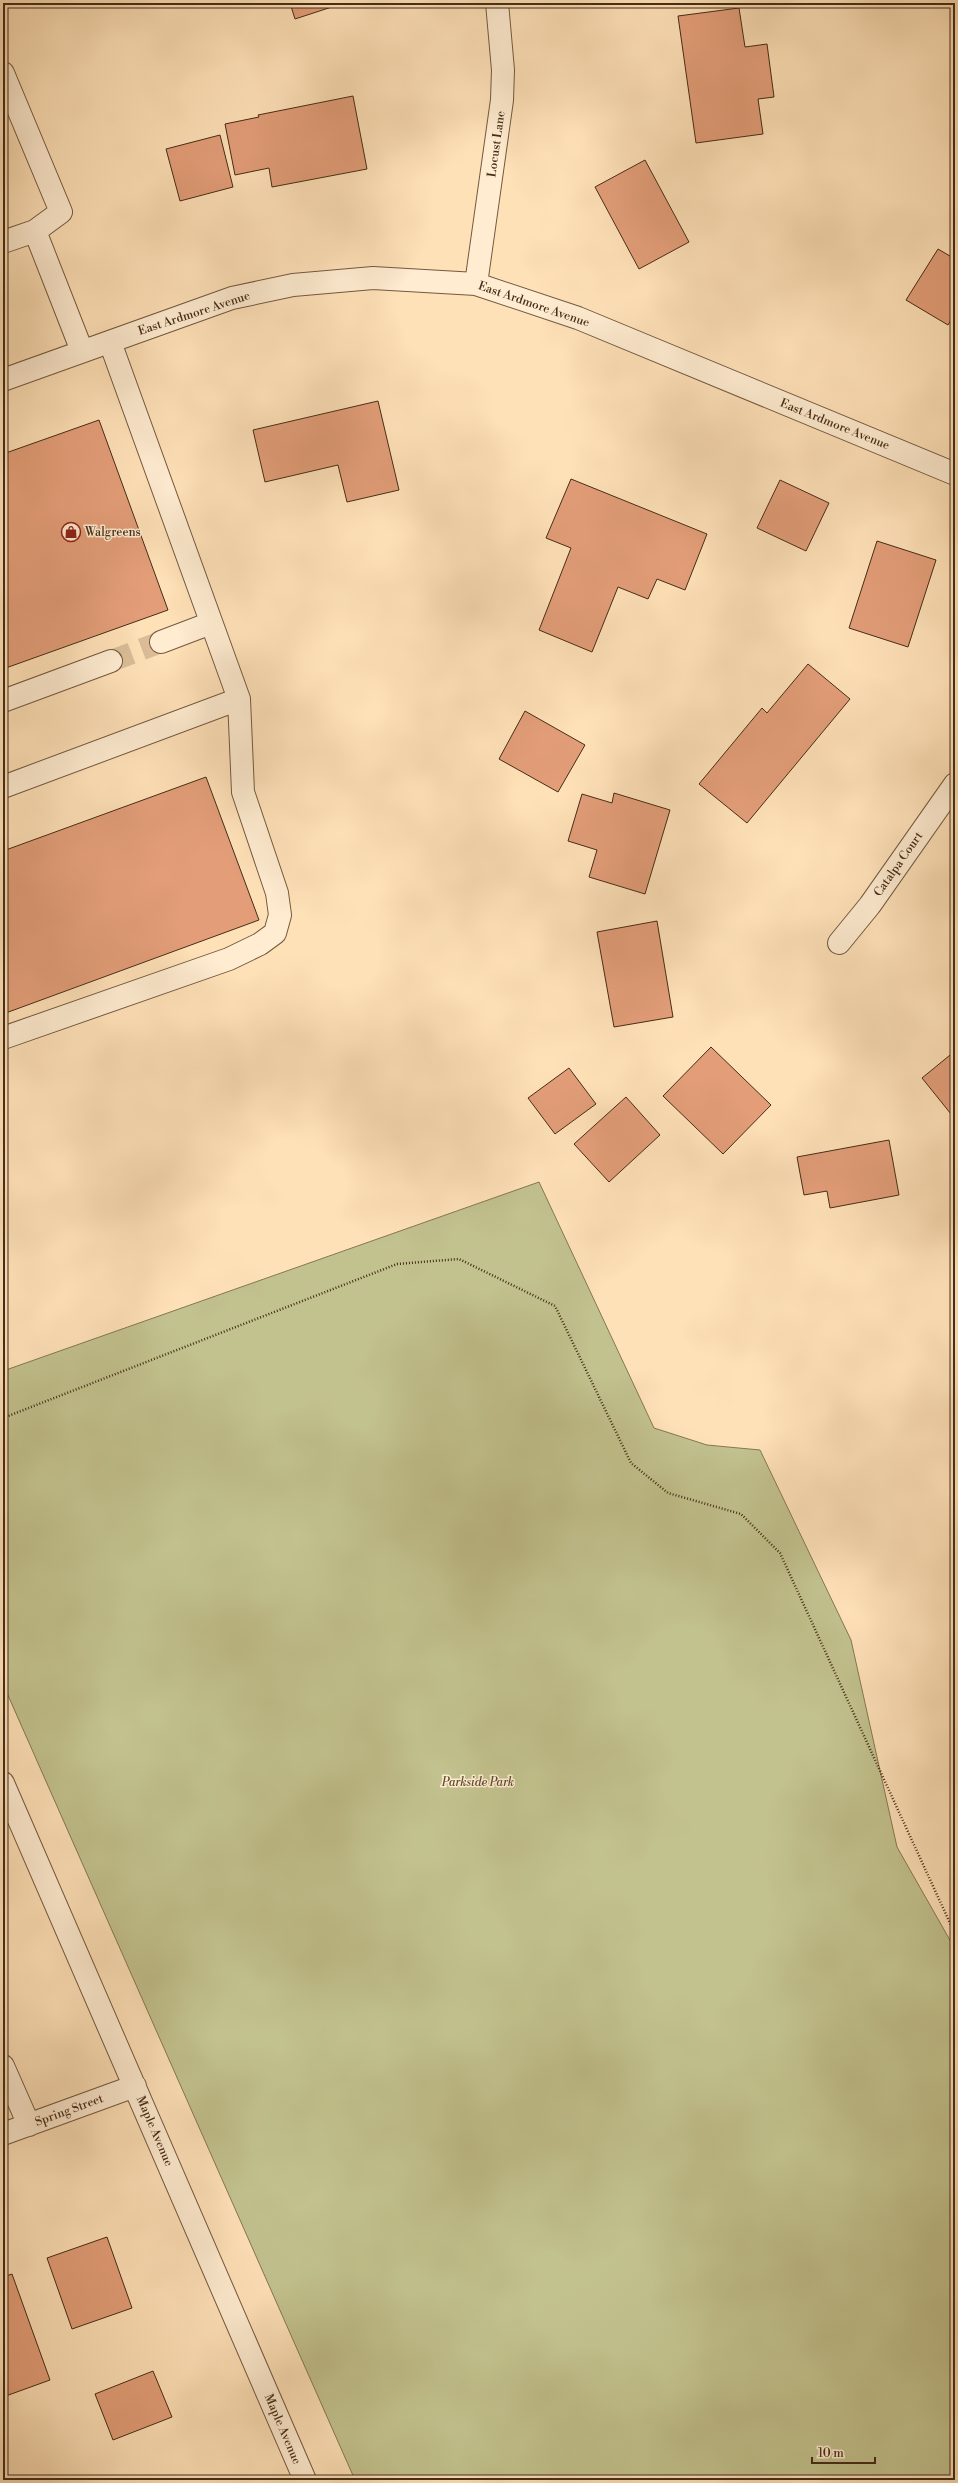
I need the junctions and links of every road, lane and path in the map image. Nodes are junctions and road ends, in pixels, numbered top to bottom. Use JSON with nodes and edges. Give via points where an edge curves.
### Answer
{"nodes":[{"id":1,"x":497,"y":3,"type":"edge"},
{"id":2,"x":3,"y":73,"type":"edge"},
{"id":3,"x":35,"y":230,"type":"junction"},
{"id":4,"x":3,"y":242,"type":"edge"},
{"id":5,"x":476,"y":284,"type":"junction"},
{"id":6,"x":110,"y":342,"type":"junction"},
{"id":7,"x":82,"y":352,"type":"junction"},
{"id":8,"x":3,"y":380,"type":"edge"},
{"id":9,"x":955,"y":474,"type":"edge"},
{"id":10,"x":211,"y":623,"type":"junction"},
{"id":11,"x":161,"y":642,"type":"tunnel mouth"},
{"id":12,"x":111,"y":661,"type":"tunnel mouth"},
{"id":13,"x":239,"y":700,"type":"junction"},
{"id":14,"x":3,"y":701,"type":"edge"},
{"id":15,"x":955,"y":784,"type":"edge"},
{"id":16,"x":3,"y":788,"type":"edge"},
{"id":17,"x":839,"y":943,"type":"dead end"},
{"id":18,"x":3,"y":1038,"type":"edge"},
{"id":19,"x":3,"y":1418,"type":"edge"},
{"id":20,"x":3,"y":1783,"type":"edge"},
{"id":21,"x":955,"y":1934,"type":"edge"},
{"id":22,"x":3,"y":2066,"type":"edge"},
{"id":23,"x":135,"y":2086,"type":"junction"},
{"id":24,"x":29,"y":2125,"type":"junction"},
{"id":25,"x":3,"y":2134,"type":"edge"},
{"id":26,"x":305,"y":2480,"type":"edge"}],
"edges":[{"from":1,"to":5,"type":"street","name":"Locust Lane","via":[[503,70],[502,100]]},
{"from":2,"to":3,"type":"street","via":[[61,212]]},
{"from":3,"to":4,"type":"street"},
{"from":3,"to":7,"type":"street"},
{"from":5,"to":6,"type":"street","name":"East Ardmore Avenue","via":[[373,278],[293,284],[232,298]]},
{"from":5,"to":9,"type":"street","name":"East Ardmore Avenue","via":[[578,318]]},
{"from":6,"to":7,"type":"street","name":"East Ardmore Avenue"},
{"from":6,"to":10,"type":"street"},
{"from":7,"to":8,"type":"street","name":"East Ardmore Avenue"},
{"from":10,"to":11,"type":"street"},
{"from":10,"to":13,"type":"street"},
{"from":12,"to":14,"type":"street"},
{"from":13,"to":16,"type":"street"},
{"from":13,"to":18,"type":"street","via":[[243,792],[277,893],[280,915],[275,933],[260,944],[229,959]]},
{"from":15,"to":17,"type":"street","name":"Catalpa Court","via":[[870,905]]},
{"from":19,"to":21,"type":"path","via":[[397,1264],[459,1259],[555,1306],[631,1463],[668,1493],[741,1514],[780,1553]]},
{"from":20,"to":23,"type":"street","name":"Maple Avenue"},
{"from":22,"to":24,"type":"street"},
{"from":23,"to":24,"type":"street","name":"Spring Street"},
{"from":23,"to":26,"type":"street","name":"Maple Avenue"},
{"from":24,"to":25,"type":"street","name":"Spring Street"}]}
